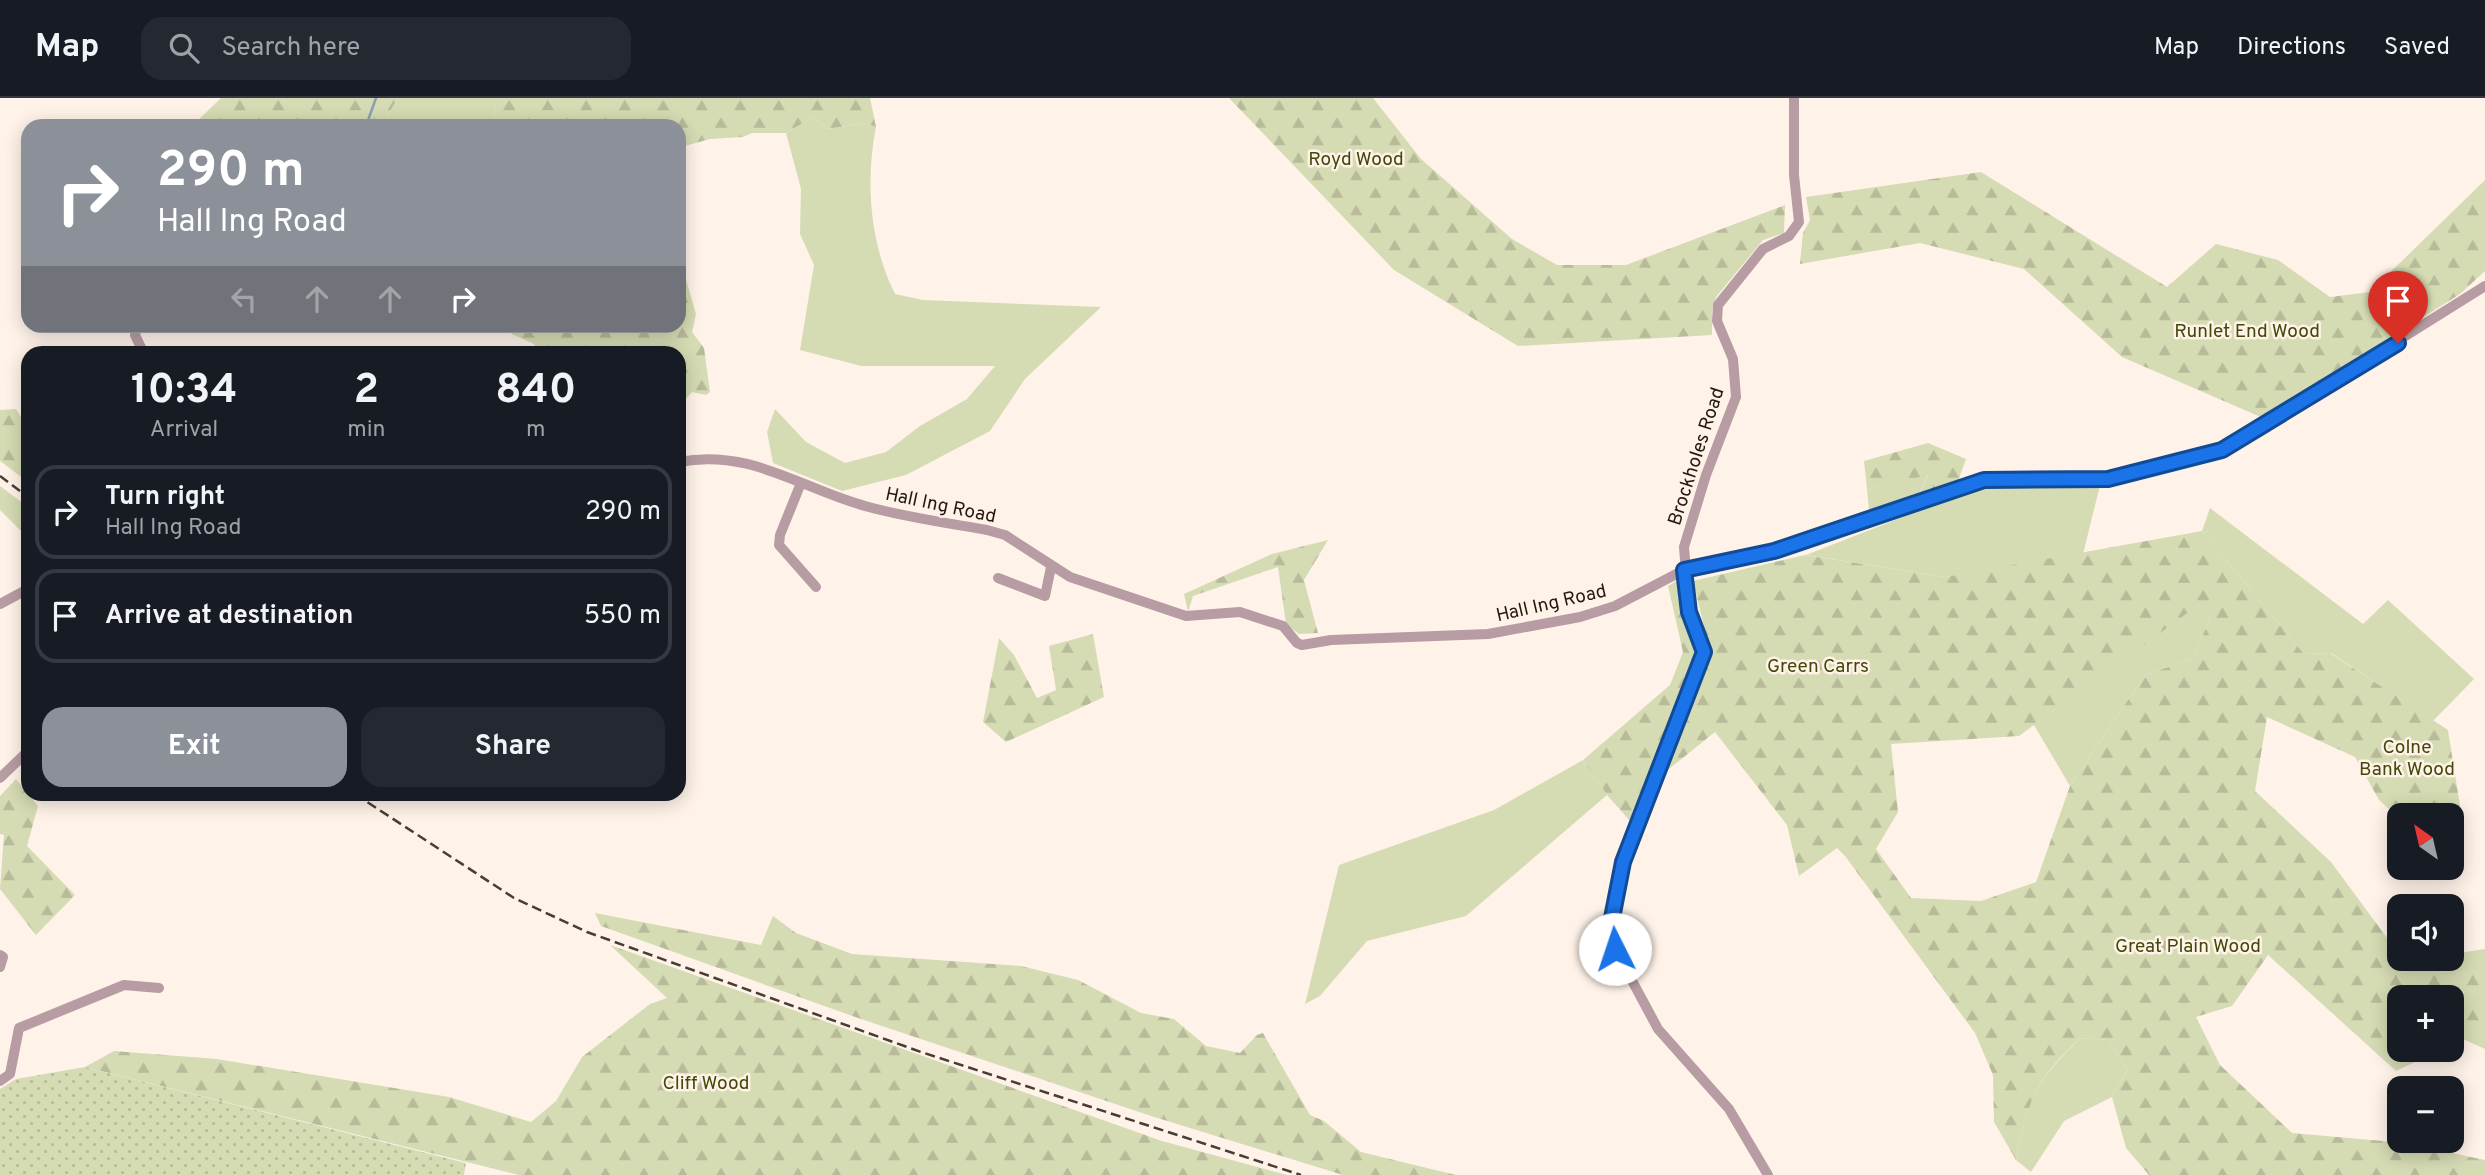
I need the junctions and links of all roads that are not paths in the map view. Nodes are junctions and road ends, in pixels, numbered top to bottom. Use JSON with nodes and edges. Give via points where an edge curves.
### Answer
{"nodes":[{"id":1,"x":1794,"y":98,"type":"edge"},
{"id":2,"x":2485,"y":286,"type":"edge"},
{"id":3,"x":686,"y":459,"type":"edge"},
{"id":4,"x":801,"y":483,"type":"junction"},
{"id":5,"x":1051,"y":567,"type":"junction"},
{"id":6,"x":1684,"y":570,"type":"junction"},
{"id":7,"x":998,"y":578,"type":"dead end"},
{"id":8,"x":816,"y":587,"type":"dead end"},
{"id":9,"x":21,"y":593,"type":"edge"},
{"id":10,"x":0,"y":604,"type":"edge"},
{"id":11,"x":21,"y":758,"type":"edge"},
{"id":12,"x":0,"y":778,"type":"edge"},
{"id":13,"x":0,"y":955,"type":"edge"},
{"id":14,"x":0,"y":967,"type":"edge"},
{"id":15,"x":159,"y":988,"type":"dead end"},
{"id":16,"x":0,"y":1081,"type":"edge"},
{"id":17,"x":1768,"y":1175,"type":"edge"}],
"edges":[{"from":1,"to":6,"type":"street","name":"Brockholes Road","via":[[1799,222],[1789,236],[1763,249],[1718,305],[1717,321],[1733,359],[1736,397],[1684,547]]},
{"from":2,"to":6,"type":"street","name":"Hall Ing Road","via":[[2222,450],[2108,479],[1984,480],[1774,551]]},
{"from":3,"to":4,"type":"street","name":"Hall Ing Road","via":[[755,463]]},
{"from":4,"to":5,"type":"street","name":"Hall Ing Road","via":[[864,506],[1005,536]]},
{"from":4,"to":8,"type":"street","via":[[779,545]]},
{"from":5,"to":6,"type":"street","name":"Hall Ing Road","via":[[1070,578],[1186,616],[1240,612],[1283,626],[1302,645],[1479,635],[1580,617],[1615,606]]},
{"from":5,"to":7,"type":"street","via":[[1045,596]]},
{"from":6,"to":17,"type":"street","via":[[1689,612],[1704,652],[1623,862],[1612,918],[1615,949],[1658,1029],[1729,1109]]},
{"from":9,"to":10,"type":"street"},
{"from":11,"to":12,"type":"street"},
{"from":13,"to":14,"type":"street"},
{"from":15,"to":16,"type":"street","via":[[124,985],[19,1028],[10,1074]]}]}
